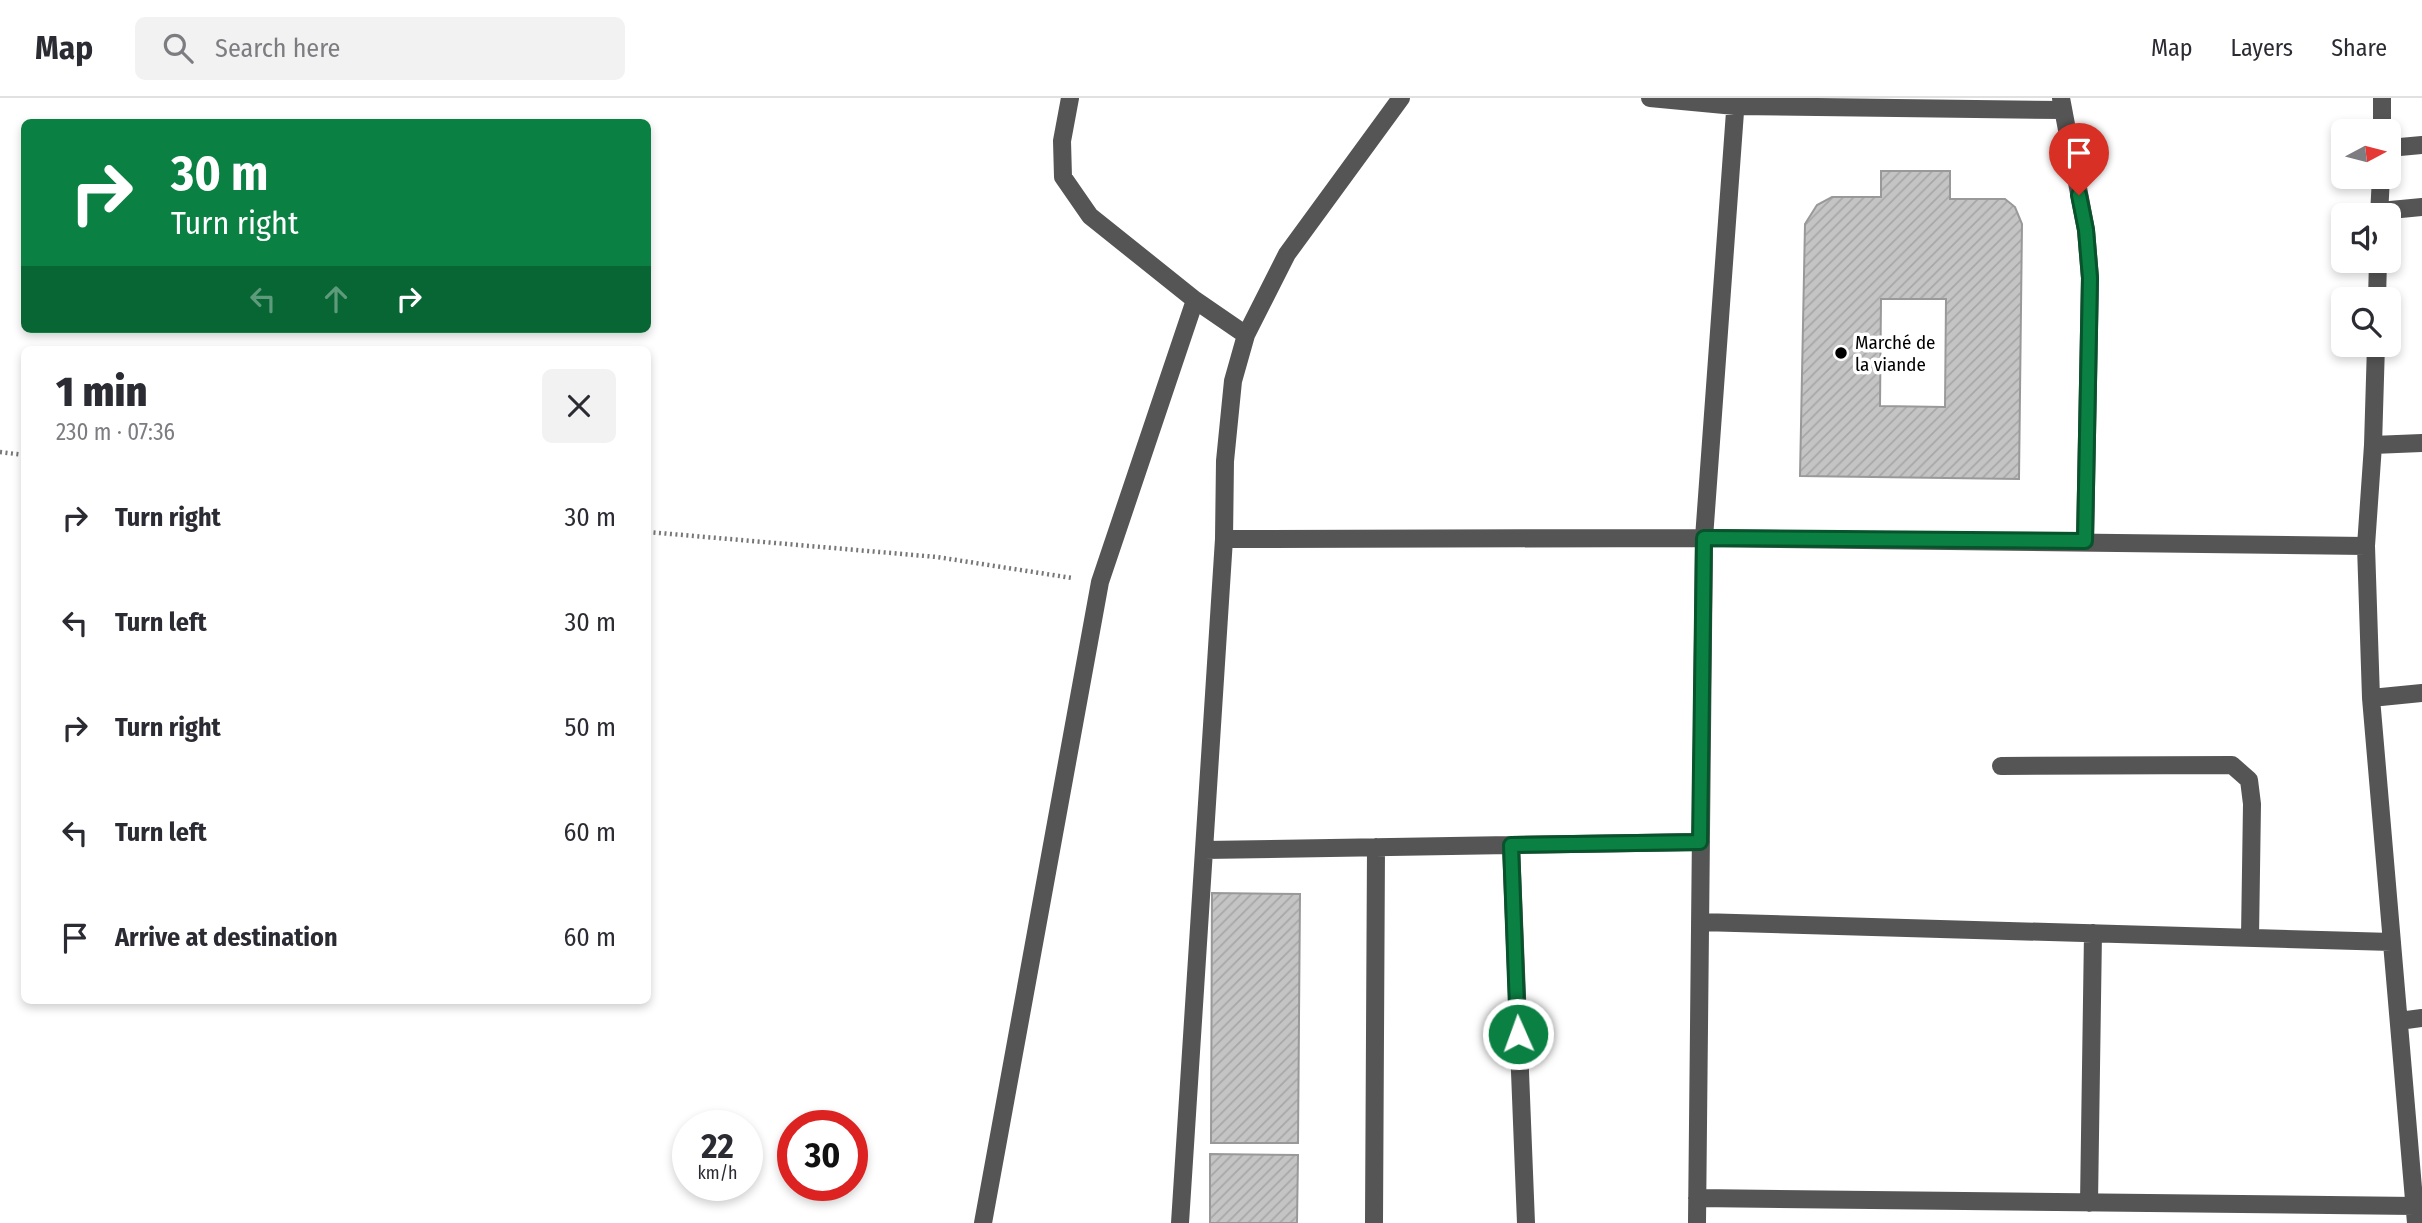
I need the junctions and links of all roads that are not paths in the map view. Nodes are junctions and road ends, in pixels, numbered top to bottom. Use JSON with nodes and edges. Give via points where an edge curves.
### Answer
{"nodes":[{"id":1,"x":1070,"y":98,"type":"edge"},
{"id":2,"x":1401,"y":98,"type":"edge"},
{"id":3,"x":1650,"y":98,"type":"edge"},
{"id":4,"x":2382,"y":98,"type":"edge"},
{"id":5,"x":1736,"y":102,"type":"edge"},
{"id":6,"x":2062,"y":104,"type":"edge"},
{"id":7,"x":2382,"y":119,"type":"edge"},
{"id":8,"x":2422,"y":145,"type":"edge"},
{"id":9,"x":2401,"y":147,"type":"edge"},
{"id":10,"x":2422,"y":206,"type":"edge"},
{"id":11,"x":2401,"y":210,"type":"edge"},
{"id":12,"x":1195,"y":300,"type":"junction"},
{"id":13,"x":1246,"y":335,"type":"junction"},
{"id":14,"x":2376,"y":357,"type":"edge"},
{"id":15,"x":2422,"y":443,"type":"edge"},
{"id":16,"x":2372,"y":445,"type":"junction"},
{"id":17,"x":1704,"y":538,"type":"junction"},
{"id":18,"x":1224,"y":539,"type":"junction"},
{"id":19,"x":2085,"y":541,"type":"junction"},
{"id":20,"x":2366,"y":546,"type":"junction"},
{"id":21,"x":2422,"y":693,"type":"edge"},
{"id":22,"x":2371,"y":698,"type":"junction"},
{"id":23,"x":2001,"y":766,"type":"dead end"},
{"id":24,"x":1700,"y":842,"type":"junction"},
{"id":25,"x":1511,"y":845,"type":"junction"},
{"id":26,"x":1376,"y":847,"type":"junction"},
{"id":27,"x":1204,"y":850,"type":"junction"},
{"id":28,"x":1700,"y":922,"type":"junction"},
{"id":29,"x":2093,"y":933,"type":"junction"},
{"id":30,"x":2250,"y":937,"type":"junction"},
{"id":31,"x":2392,"y":942,"type":"junction"},
{"id":32,"x":2422,"y":1018,"type":"edge"},
{"id":33,"x":2399,"y":1021,"type":"junction"},
{"id":34,"x":1697,"y":1198,"type":"junction"},
{"id":35,"x":2089,"y":1203,"type":"junction"},
{"id":36,"x":2415,"y":1214,"type":"edge"},
{"id":37,"x":983,"y":1223,"type":"edge"},
{"id":38,"x":1180,"y":1223,"type":"edge"},
{"id":39,"x":1374,"y":1223,"type":"edge"},
{"id":40,"x":1526,"y":1223,"type":"edge"},
{"id":41,"x":1697,"y":1223,"type":"edge"}],
"edges":[{"from":1,"to":12,"type":"street","via":[[1062,141],[1063,177],[1090,216]]},
{"from":2,"to":13,"type":"street","via":[[1287,254]]},
{"from":3,"to":5,"type":"street"},
{"from":4,"to":7,"type":"street"},
{"from":5,"to":6,"type":"street"},
{"from":5,"to":17,"type":"street"},
{"from":6,"to":19,"type":"street","via":[[2086,230],[2090,278]]},
{"from":8,"to":9,"type":"street"},
{"from":10,"to":11,"type":"street"},
{"from":12,"to":13,"type":"street"},
{"from":12,"to":37,"type":"street","via":[[1100,582]]},
{"from":13,"to":18,"type":"street","via":[[1233,381]]},
{"from":14,"to":16,"type":"street"},
{"from":15,"to":16,"type":"street"},
{"from":16,"to":20,"type":"street"},
{"from":17,"to":18,"type":"street"},
{"from":17,"to":19,"type":"street"},
{"from":17,"to":24,"type":"street"},
{"from":18,"to":27,"type":"street"},
{"from":19,"to":20,"type":"street"},
{"from":20,"to":22,"type":"street"},
{"from":21,"to":22,"type":"street"},
{"from":22,"to":31,"type":"street"},
{"from":23,"to":30,"type":"street","via":[[2232,765],[2249,780],[2252,804]]},
{"from":24,"to":25,"type":"street"},
{"from":24,"to":28,"type":"street"},
{"from":25,"to":26,"type":"street"},
{"from":25,"to":40,"type":"street"},
{"from":26,"to":27,"type":"street"},
{"from":26,"to":39,"type":"street"},
{"from":27,"to":38,"type":"street"},
{"from":28,"to":29,"type":"street"},
{"from":28,"to":34,"type":"street"},
{"from":29,"to":30,"type":"street"},
{"from":29,"to":35,"type":"street"},
{"from":30,"to":31,"type":"street"},
{"from":31,"to":33,"type":"street"},
{"from":32,"to":33,"type":"street"},
{"from":33,"to":36,"type":"street"},
{"from":34,"to":35,"type":"street"},
{"from":34,"to":41,"type":"street"},
{"from":35,"to":36,"type":"street"}]}
